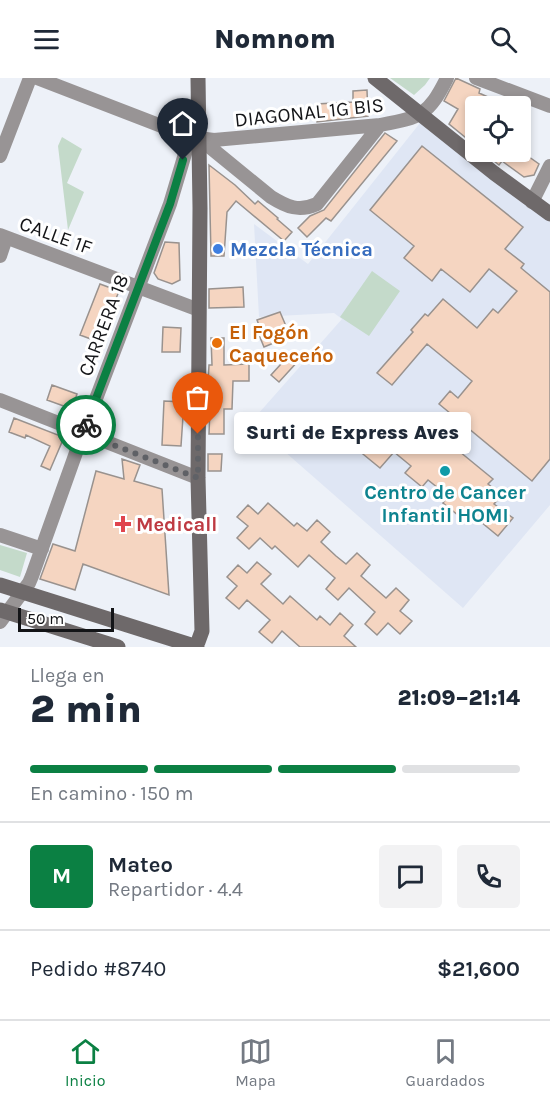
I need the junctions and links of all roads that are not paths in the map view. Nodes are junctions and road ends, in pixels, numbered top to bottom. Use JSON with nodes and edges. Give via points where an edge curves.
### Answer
{"nodes":[{"id":1,"x":30,"y":78,"type":"edge"},
{"id":2,"x":37,"y":78,"type":"edge"},
{"id":3,"x":75,"y":78,"type":"edge"},
{"id":4,"x":198,"y":78,"type":"edge"},
{"id":5,"x":375,"y":78,"type":"edge"},
{"id":6,"x":447,"y":78,"type":"edge"},
{"id":7,"x":476,"y":78,"type":"edge"},
{"id":8,"x":71,"y":92,"type":"junction"},
{"id":9,"x":550,"y":106,"type":"edge"},
{"id":10,"x":420,"y":115,"type":"junction"},
{"id":11,"x":380,"y":125,"type":"junction"},
{"id":12,"x":195,"y":138,"type":"junction"},
{"id":13,"x":0,"y":156,"type":"edge"},
{"id":14,"x":550,"y":166,"type":"edge"},
{"id":15,"x":532,"y":202,"type":"junction"},
{"id":16,"x":550,"y":214,"type":"edge"},
{"id":17,"x":3,"y":236,"type":"edge"},
{"id":18,"x":0,"y":256,"type":"edge"},
{"id":19,"x":139,"y":287,"type":"junction"},
{"id":20,"x":199,"y":310,"type":"junction"},
{"id":21,"x":0,"y":400,"type":"edge"},
{"id":22,"x":83,"y":433,"type":"junction"},
{"id":23,"x":198,"y":478,"type":"junction"},
{"id":24,"x":0,"y":535,"type":"edge"},
{"id":25,"x":42,"y":549,"type":"junction"},
{"id":26,"x":0,"y":585,"type":"edge"},
{"id":27,"x":23,"y":592,"type":"junction"},
{"id":28,"x":2,"y":615,"type":"edge"},
{"id":29,"x":118,"y":647,"type":"edge"},
{"id":30,"x":195,"y":647,"type":"edge"}],
"edges":[{"from":1,"to":13,"type":"street"},
{"from":2,"to":8,"type":"street"},
{"from":3,"to":8,"type":"street"},
{"from":4,"to":12,"type":"street"},
{"from":5,"to":10,"type":"street"},
{"from":6,"to":10,"type":"street","via":[[435,102]]},
{"from":7,"to":9,"type":"street"},
{"from":8,"to":12,"type":"street"},
{"from":10,"to":11,"type":"street","name":"DIAGONAL 1G BIS"},
{"from":10,"to":15,"type":"street"},
{"from":11,"to":12,"type":"street","name":"DIAGONAL 1G BIS","via":[[226,140]]},
{"from":11,"to":12,"type":"street","via":[[317,204],[302,209],[283,205]]},
{"from":12,"to":19,"type":"street","name":"CARRERA 18"},
{"from":12,"to":20,"type":"street"},
{"from":14,"to":15,"type":"street"},
{"from":15,"to":16,"type":"street"},
{"from":17,"to":18,"type":"street"},
{"from":17,"to":19,"type":"street","name":"CALLE 1F"},
{"from":19,"to":20,"type":"street","name":"CALLE 1F"},
{"from":19,"to":22,"type":"street","name":"CARRERA 18"},
{"from":20,"to":23,"type":"street"},
{"from":21,"to":22,"type":"street"},
{"from":22,"to":23,"type":"street"},
{"from":22,"to":25,"type":"street","name":"CARRERA 18"},
{"from":23,"to":30,"type":"street","via":[[202,631]]},
{"from":24,"to":25,"type":"street"},
{"from":25,"to":27,"type":"street","name":"CARRERA 18"},
{"from":26,"to":27,"type":"street"},
{"from":27,"to":28,"type":"street","name":"CARRERA 18"},
{"from":27,"to":30,"type":"street"},
{"from":28,"to":29,"type":"street"}]}
